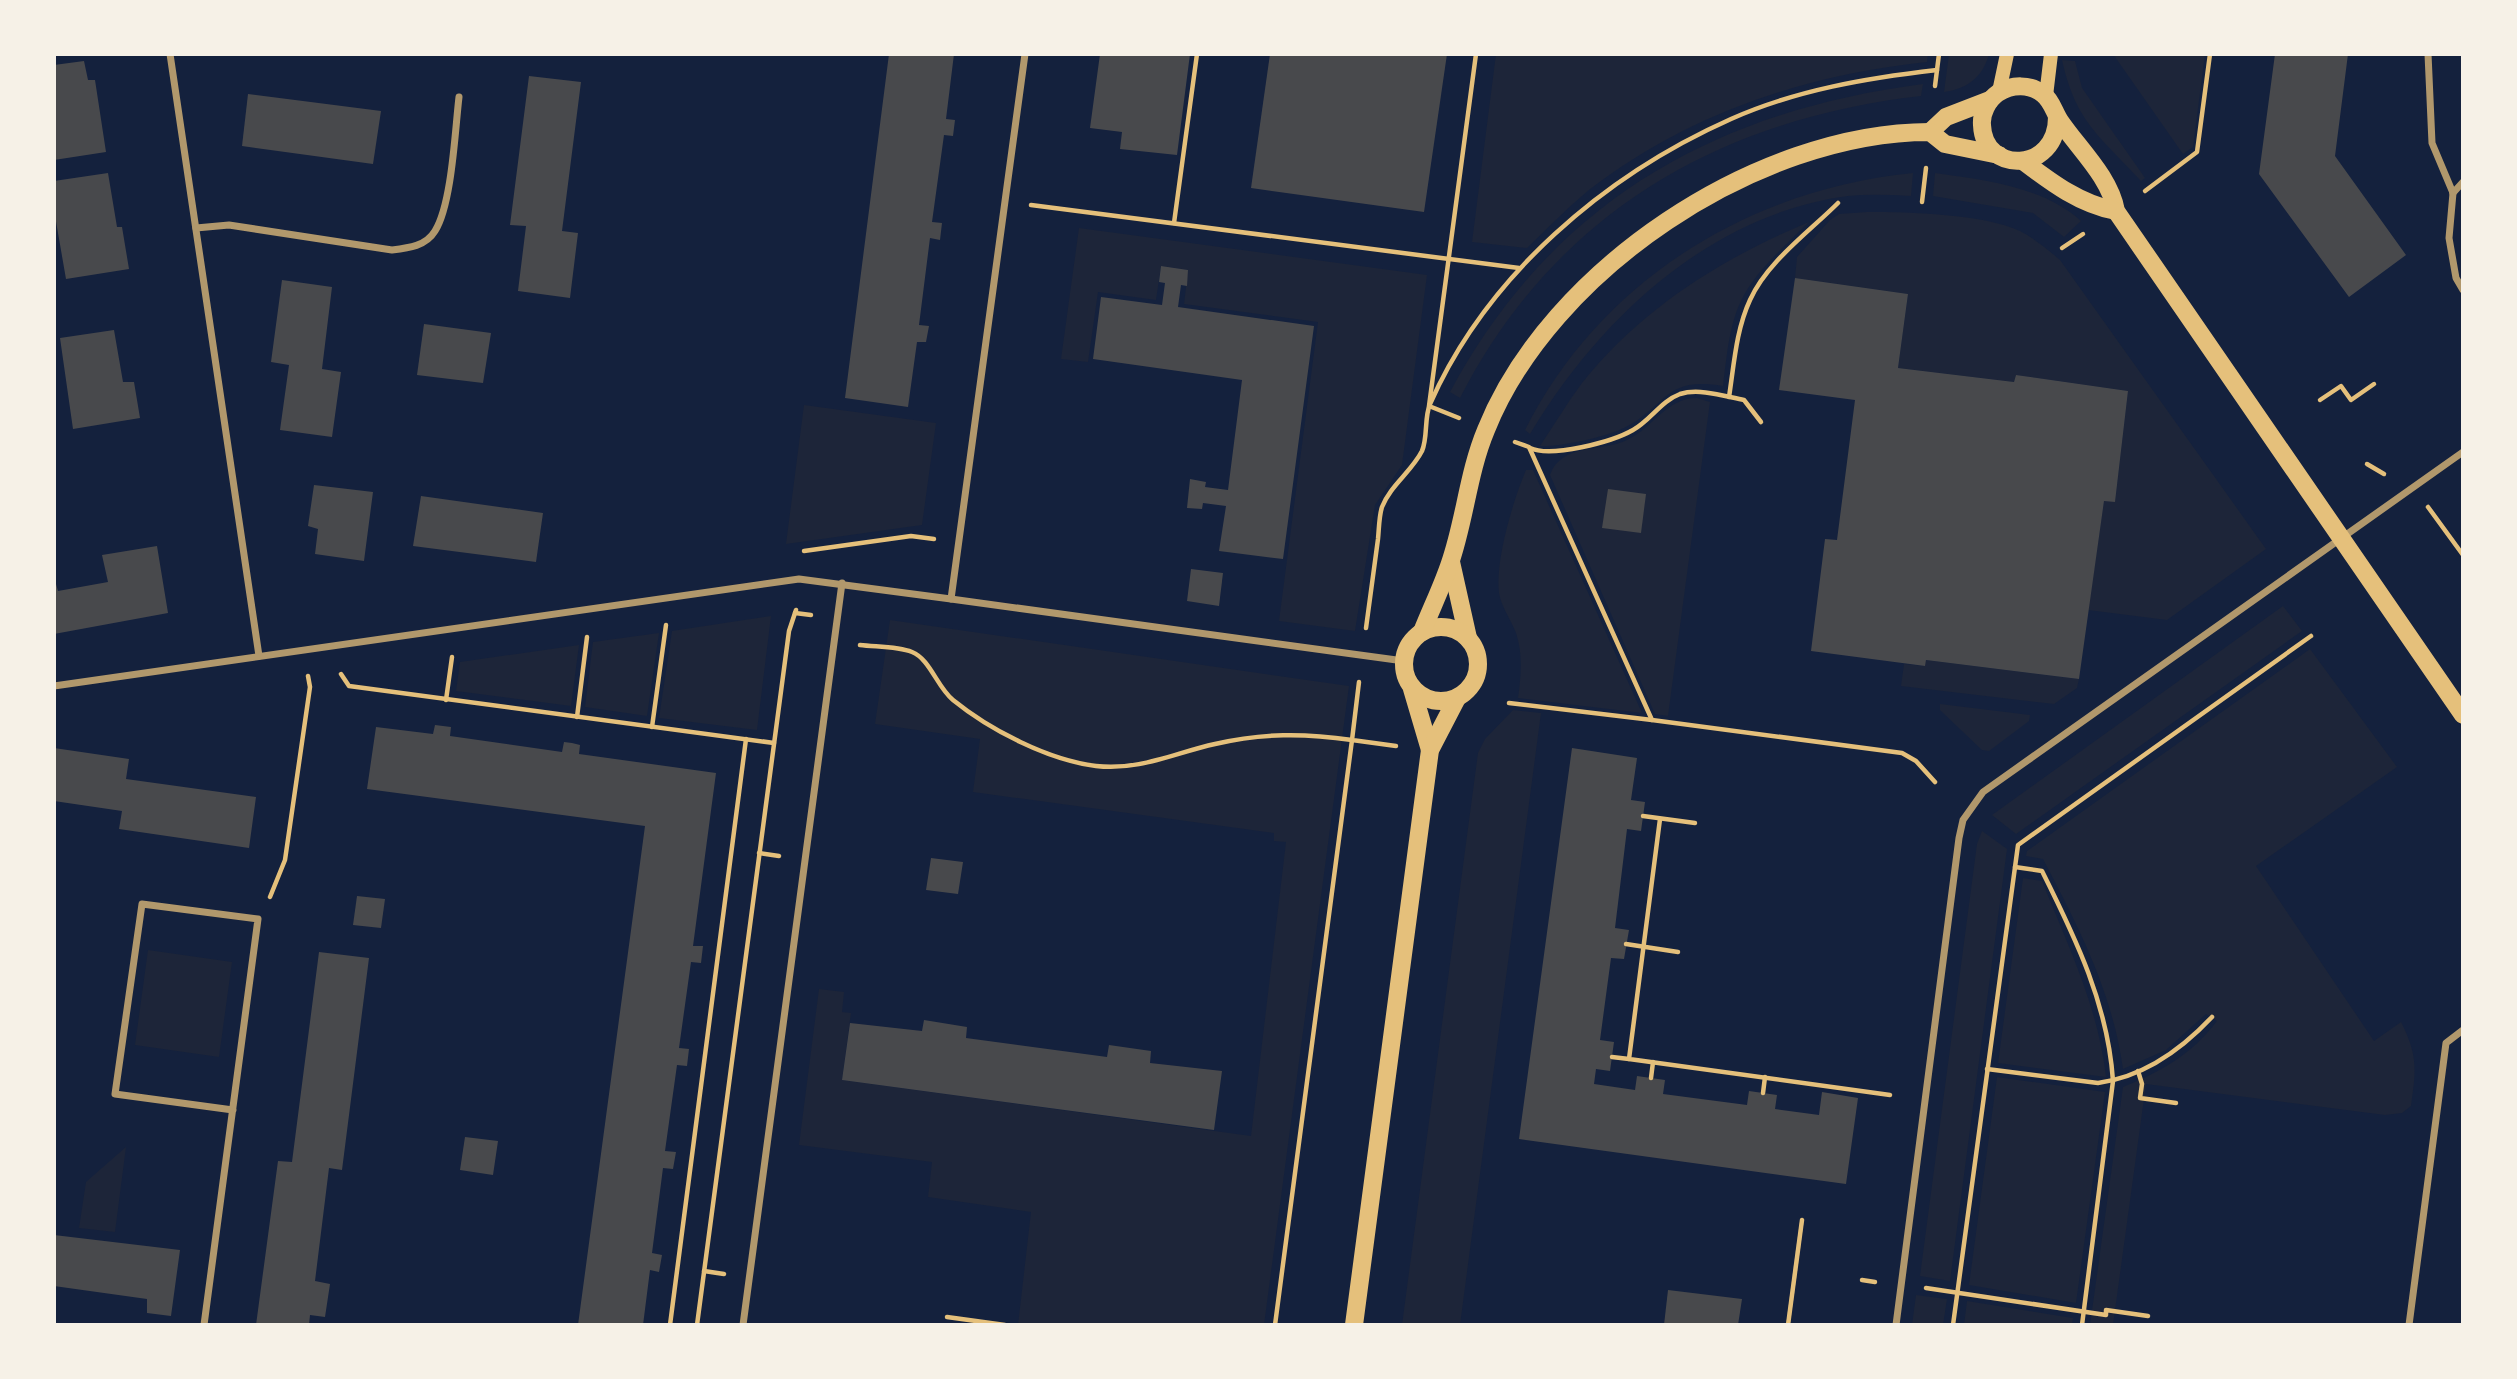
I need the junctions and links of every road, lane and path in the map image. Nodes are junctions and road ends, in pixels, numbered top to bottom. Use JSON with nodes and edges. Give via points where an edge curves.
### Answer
{"nodes":[{"id":1,"x":170,"y":54,"type":"edge"},
{"id":2,"x":1025,"y":54,"type":"edge"},
{"id":3,"x":1197,"y":54,"type":"edge"},
{"id":4,"x":1476,"y":54,"type":"edge"},
{"id":5,"x":2007,"y":54,"type":"edge"},
{"id":6,"x":2051,"y":54,"type":"edge"},
{"id":7,"x":2210,"y":54,"type":"edge"},
{"id":8,"x":2428,"y":54,"type":"edge"},
{"id":9,"x":1994,"y":96,"type":"junction"},
{"id":10,"x":2046,"y":96,"type":"junction"},
{"id":11,"x":459,"y":97,"type":"dead end"},
{"id":12,"x":2057,"y":117,"type":"junction"},
{"id":13,"x":1930,"y":132,"type":"junction"},
{"id":14,"x":1999,"y":155,"type":"junction"},
{"id":15,"x":2023,"y":161,"type":"junction"},
{"id":16,"x":2463,"y":182,"type":"edge"},
{"id":17,"x":2453,"y":193,"type":"junction"},
{"id":18,"x":1005,"y":202,"type":"junction"},
{"id":19,"x":1838,"y":203,"type":"dead end"},
{"id":20,"x":2116,"y":211,"type":"junction"},
{"id":21,"x":1174,"y":223,"type":"junction"},
{"id":22,"x":196,"y":228,"type":"junction"},
{"id":23,"x":1448,"y":259,"type":"junction"},
{"id":24,"x":1520,"y":268,"type":"dead end"},
{"id":25,"x":2463,"y":290,"type":"edge"},
{"id":26,"x":2374,"y":384,"type":"dead end"},
{"id":27,"x":1729,"y":397,"type":"junction"},
{"id":28,"x":2320,"y":400,"type":"dead end"},
{"id":29,"x":1762,"y":422,"type":"dead end"},
{"id":30,"x":1486,"y":429,"type":"junction"},
{"id":31,"x":1529,"y":447,"type":"junction"},
{"id":32,"x":2463,"y":452,"type":"edge"},
{"id":33,"x":2367,"y":464,"type":"dead end"},
{"id":34,"x":2392,"y":470,"type":"dead end"},
{"id":35,"x":2341,"y":540,"type":"junction"},
{"id":36,"x":959,"y":542,"type":"junction"},
{"id":37,"x":1451,"y":562,"type":"junction"},
{"id":38,"x":800,"y":579,"type":"junction"},
{"id":39,"x":842,"y":583,"type":"junction"},
{"id":40,"x":951,"y":598,"type":"junction"},
{"id":41,"x":837,"y":618,"type":"junction"},
{"id":42,"x":666,"y":625,"type":"dead end"},
{"id":43,"x":1422,"y":632,"type":"junction"},
{"id":44,"x":2311,"y":636,"type":"dead end"},
{"id":45,"x":587,"y":637,"type":"dead end"},
{"id":46,"x":1468,"y":638,"type":"junction"},
{"id":47,"x":305,"y":649,"type":"junction"},
{"id":48,"x":1362,"y":655,"type":"junction"},
{"id":49,"x":259,"y":656,"type":"junction"},
{"id":50,"x":452,"y":657,"type":"dead end"},
{"id":51,"x":1404,"y":661,"type":"junction"},
{"id":52,"x":331,"y":675,"type":"dead end"},
{"id":53,"x":320,"y":677,"type":"dead end"},
{"id":54,"x":309,"y":678,"type":"junction"},
{"id":55,"x":54,"y":686,"type":"edge"},
{"id":56,"x":1412,"y":689,"type":"junction"},
{"id":57,"x":1457,"y":698,"type":"junction"},
{"id":58,"x":446,"y":700,"type":"junction"},
{"id":59,"x":1509,"y":703,"type":"dead end"},
{"id":60,"x":2463,"y":715,"type":"edge"},
{"id":61,"x":577,"y":717,"type":"junction"},
{"id":62,"x":1651,"y":720,"type":"junction"},
{"id":63,"x":652,"y":727,"type":"junction"},
{"id":64,"x":746,"y":739,"type":"junction"},
{"id":65,"x":1352,"y":740,"type":"junction"},
{"id":66,"x":774,"y":743,"type":"junction"},
{"id":67,"x":1430,"y":750,"type":"junction"},
{"id":68,"x":1935,"y":782,"type":"dead end"},
{"id":69,"x":1643,"y":816,"type":"dead end"},
{"id":70,"x":1660,"y":819,"type":"junction"},
{"id":71,"x":1695,"y":823,"type":"dead end"},
{"id":72,"x":2015,"y":867,"type":"junction"},
{"id":73,"x":258,"y":919,"type":"junction"},
{"id":74,"x":1626,"y":944,"type":"dead end"},
{"id":75,"x":1643,"y":947,"type":"junction"},
{"id":76,"x":1678,"y":951,"type":"dead end"},
{"id":77,"x":2211,"y":1017,"type":"dead end"},
{"id":78,"x":2463,"y":1030,"type":"edge"},
{"id":79,"x":1612,"y":1057,"type":"dead end"},
{"id":80,"x":1629,"y":1059,"type":"junction"},
{"id":81,"x":1653,"y":1062,"type":"junction"},
{"id":82,"x":1987,"y":1069,"type":"junction"},
{"id":83,"x":2138,"y":1072,"type":"junction"},
{"id":84,"x":1765,"y":1077,"type":"junction"},
{"id":85,"x":1651,"y":1078,"type":"dead end"},
{"id":86,"x":2113,"y":1081,"type":"junction"},
{"id":87,"x":1763,"y":1093,"type":"dead end"},
{"id":88,"x":1890,"y":1095,"type":"dead end"},
{"id":89,"x":2176,"y":1104,"type":"dead end"},
{"id":90,"x":233,"y":1110,"type":"junction"},
{"id":91,"x":1802,"y":1220,"type":"dead end"},
{"id":92,"x":1862,"y":1280,"type":"dead end"},
{"id":93,"x":1901,"y":1285,"type":"junction"},
{"id":94,"x":1957,"y":1292,"type":"junction"},
{"id":95,"x":2083,"y":1312,"type":"junction"},
{"id":96,"x":2148,"y":1316,"type":"dead end"},
{"id":97,"x":947,"y":1317,"type":"dead end"},
{"id":98,"x":204,"y":1325,"type":"edge"},
{"id":99,"x":670,"y":1325,"type":"edge"},
{"id":100,"x":697,"y":1325,"type":"edge"},
{"id":101,"x":743,"y":1325,"type":"edge"},
{"id":102,"x":1006,"y":1325,"type":"edge"},
{"id":103,"x":1275,"y":1325,"type":"edge"},
{"id":104,"x":1353,"y":1325,"type":"edge"},
{"id":105,"x":1788,"y":1325,"type":"edge"},
{"id":106,"x":1896,"y":1325,"type":"edge"},
{"id":107,"x":1953,"y":1325,"type":"edge"},
{"id":108,"x":2081,"y":1325,"type":"edge"},
{"id":109,"x":2409,"y":1325,"type":"edge"}],
"edges":[{"from":1,"to":22,"type":"street"},
{"from":2,"to":18,"type":"street"},
{"from":3,"to":21,"type":"path"},
{"from":4,"to":23,"type":"path"},
{"from":5,"to":9,"type":"main road"},
{"from":6,"to":10,"type":"main road"},
{"from":7,"to":20,"type":"path","via":[[2197,152]]},
{"from":8,"to":17,"type":"street","via":[[2432,144]]},
{"from":9,"to":10,"type":"main road","via":[[2023,86]]},
{"from":9,"to":13,"type":"main road","via":[[1946,117]]},
{"from":9,"to":14,"type":"main road","via":[[1981,123],[1983,136]]},
{"from":10,"to":12,"type":"main road"},
{"from":11,"to":22,"type":"street","via":[[444,206],[435,232],[417,247],[392,250],[229,225]]},
{"from":12,"to":15,"type":"main road","via":[[2053,142],[2045,152]]},
{"from":12,"to":20,"type":"main road","via":[[2104,181]]},
{"from":13,"to":14,"type":"main road","via":[[1945,144]]},
{"from":13,"to":30,"type":"main road","via":[[1850,140],[1782,160],[1661,225],[1620,254],[1542,334]]},
{"from":14,"to":15,"type":"main road"},
{"from":15,"to":20,"type":"main road","via":[[2076,198]]},
{"from":16,"to":17,"type":"street"},
{"from":17,"to":25,"type":"street","via":[[2449,238],[2456,278]]},
{"from":18,"to":21,"type":"path"},
{"from":18,"to":36,"type":"street"},
{"from":19,"to":27,"type":"path","via":[[1767,274],[1750,299],[1739,332]]},
{"from":20,"to":35,"type":"main road"},
{"from":21,"to":23,"type":"path"},
{"from":22,"to":49,"type":"street"},
{"from":23,"to":24,"type":"path"},
{"from":23,"to":30,"type":"path","via":[[1429,406]]},
{"from":26,"to":28,"type":"path","via":[[2351,400],[2342,386]]},
{"from":27,"to":29,"type":"path","via":[[1744,400]]},
{"from":27,"to":31,"type":"path","via":[[1694,391],[1679,394],[1635,429],[1614,439],[1555,453]]},
{"from":30,"to":31,"type":"path"},
{"from":30,"to":37,"type":"main road","via":[[1467,485]]},
{"from":31,"to":62,"type":"path"},
{"from":32,"to":35,"type":"street"},
{"from":33,"to":34,"type":"path","via":[[2385,474]]},
{"from":35,"to":60,"type":"main road"},
{"from":35,"to":93,"type":"street","via":[[1983,792],[1972,806],[1959,838]]},
{"from":36,"to":38,"type":"path","via":[[912,536],[803,551]]},
{"from":36,"to":40,"type":"street"},
{"from":37,"to":43,"type":"main road"},
{"from":37,"to":46,"type":"main road"},
{"from":38,"to":39,"type":"street"},
{"from":38,"to":47,"type":"street"},
{"from":38,"to":66,"type":"path"},
{"from":39,"to":40,"type":"street"},
{"from":39,"to":41,"type":"street"},
{"from":40,"to":48,"type":"street"},
{"from":41,"to":65,"type":"path","via":[[862,622],[859,645],[911,651],[922,657],[952,699],[994,726],[1065,759],[1123,767],[1273,734],[1308,733]]},
{"from":41,"to":101,"type":"street"},
{"from":42,"to":63,"type":"path"},
{"from":43,"to":46,"type":"main road","via":[[1446,627]]},
{"from":43,"to":51,"type":"main road","via":[[1407,648]]},
{"from":44,"to":72,"type":"path","via":[[2018,845]]},
{"from":45,"to":61,"type":"path"},
{"from":46,"to":57,"type":"main road","via":[[1478,671],[1467,692]]},
{"from":47,"to":49,"type":"street"},
{"from":47,"to":54,"type":"path"},
{"from":48,"to":51,"type":"street"},
{"from":48,"to":65,"type":"path"},
{"from":49,"to":55,"type":"street"},
{"from":50,"to":58,"type":"path"},
{"from":51,"to":56,"type":"main road"},
{"from":52,"to":58,"type":"path","via":[[342,674],[349,686]]},
{"from":53,"to":54,"type":"path"},
{"from":54,"to":73,"type":"path","via":[[285,860]]},
{"from":56,"to":57,"type":"main road","via":[[1433,701]]},
{"from":56,"to":67,"type":"main road"},
{"from":57,"to":67,"type":"main road"},
{"from":58,"to":61,"type":"path"},
{"from":59,"to":62,"type":"path"},
{"from":61,"to":63,"type":"path"},
{"from":62,"to":68,"type":"path","via":[[1902,753]]},
{"from":63,"to":64,"type":"path"},
{"from":64,"to":66,"type":"path"},
{"from":64,"to":99,"type":"path"},
{"from":65,"to":67,"type":"path"},
{"from":65,"to":103,"type":"path"},
{"from":66,"to":100,"type":"path"},
{"from":67,"to":104,"type":"main road"},
{"from":69,"to":70,"type":"path"},
{"from":70,"to":71,"type":"path"},
{"from":70,"to":75,"type":"path"},
{"from":72,"to":82,"type":"path"},
{"from":72,"to":86,"type":"path","via":[[2042,871],[2071,929],[2105,1020]]},
{"from":73,"to":90,"type":"street"},
{"from":73,"to":90,"type":"street","via":[[142,904],[115,1094]]},
{"from":74,"to":75,"type":"path"},
{"from":75,"to":76,"type":"path"},
{"from":75,"to":80,"type":"path"},
{"from":77,"to":83,"type":"path","via":[[2170,1054]]},
{"from":78,"to":109,"type":"street","via":[[2446,1043]]},
{"from":79,"to":80,"type":"path"},
{"from":80,"to":81,"type":"path"},
{"from":81,"to":84,"type":"path"},
{"from":81,"to":85,"type":"path"},
{"from":82,"to":86,"type":"path"},
{"from":82,"to":94,"type":"path"},
{"from":83,"to":86,"type":"path"},
{"from":83,"to":89,"type":"path","via":[[2140,1098]]},
{"from":84,"to":87,"type":"path"},
{"from":84,"to":88,"type":"path"},
{"from":86,"to":95,"type":"path"},
{"from":90,"to":98,"type":"street"},
{"from":91,"to":105,"type":"path"},
{"from":92,"to":93,"type":"path"},
{"from":93,"to":94,"type":"path"},
{"from":93,"to":106,"type":"street"},
{"from":94,"to":95,"type":"path"},
{"from":94,"to":107,"type":"path"},
{"from":95,"to":96,"type":"path"},
{"from":95,"to":108,"type":"path"},
{"from":97,"to":102,"type":"path"}]}
